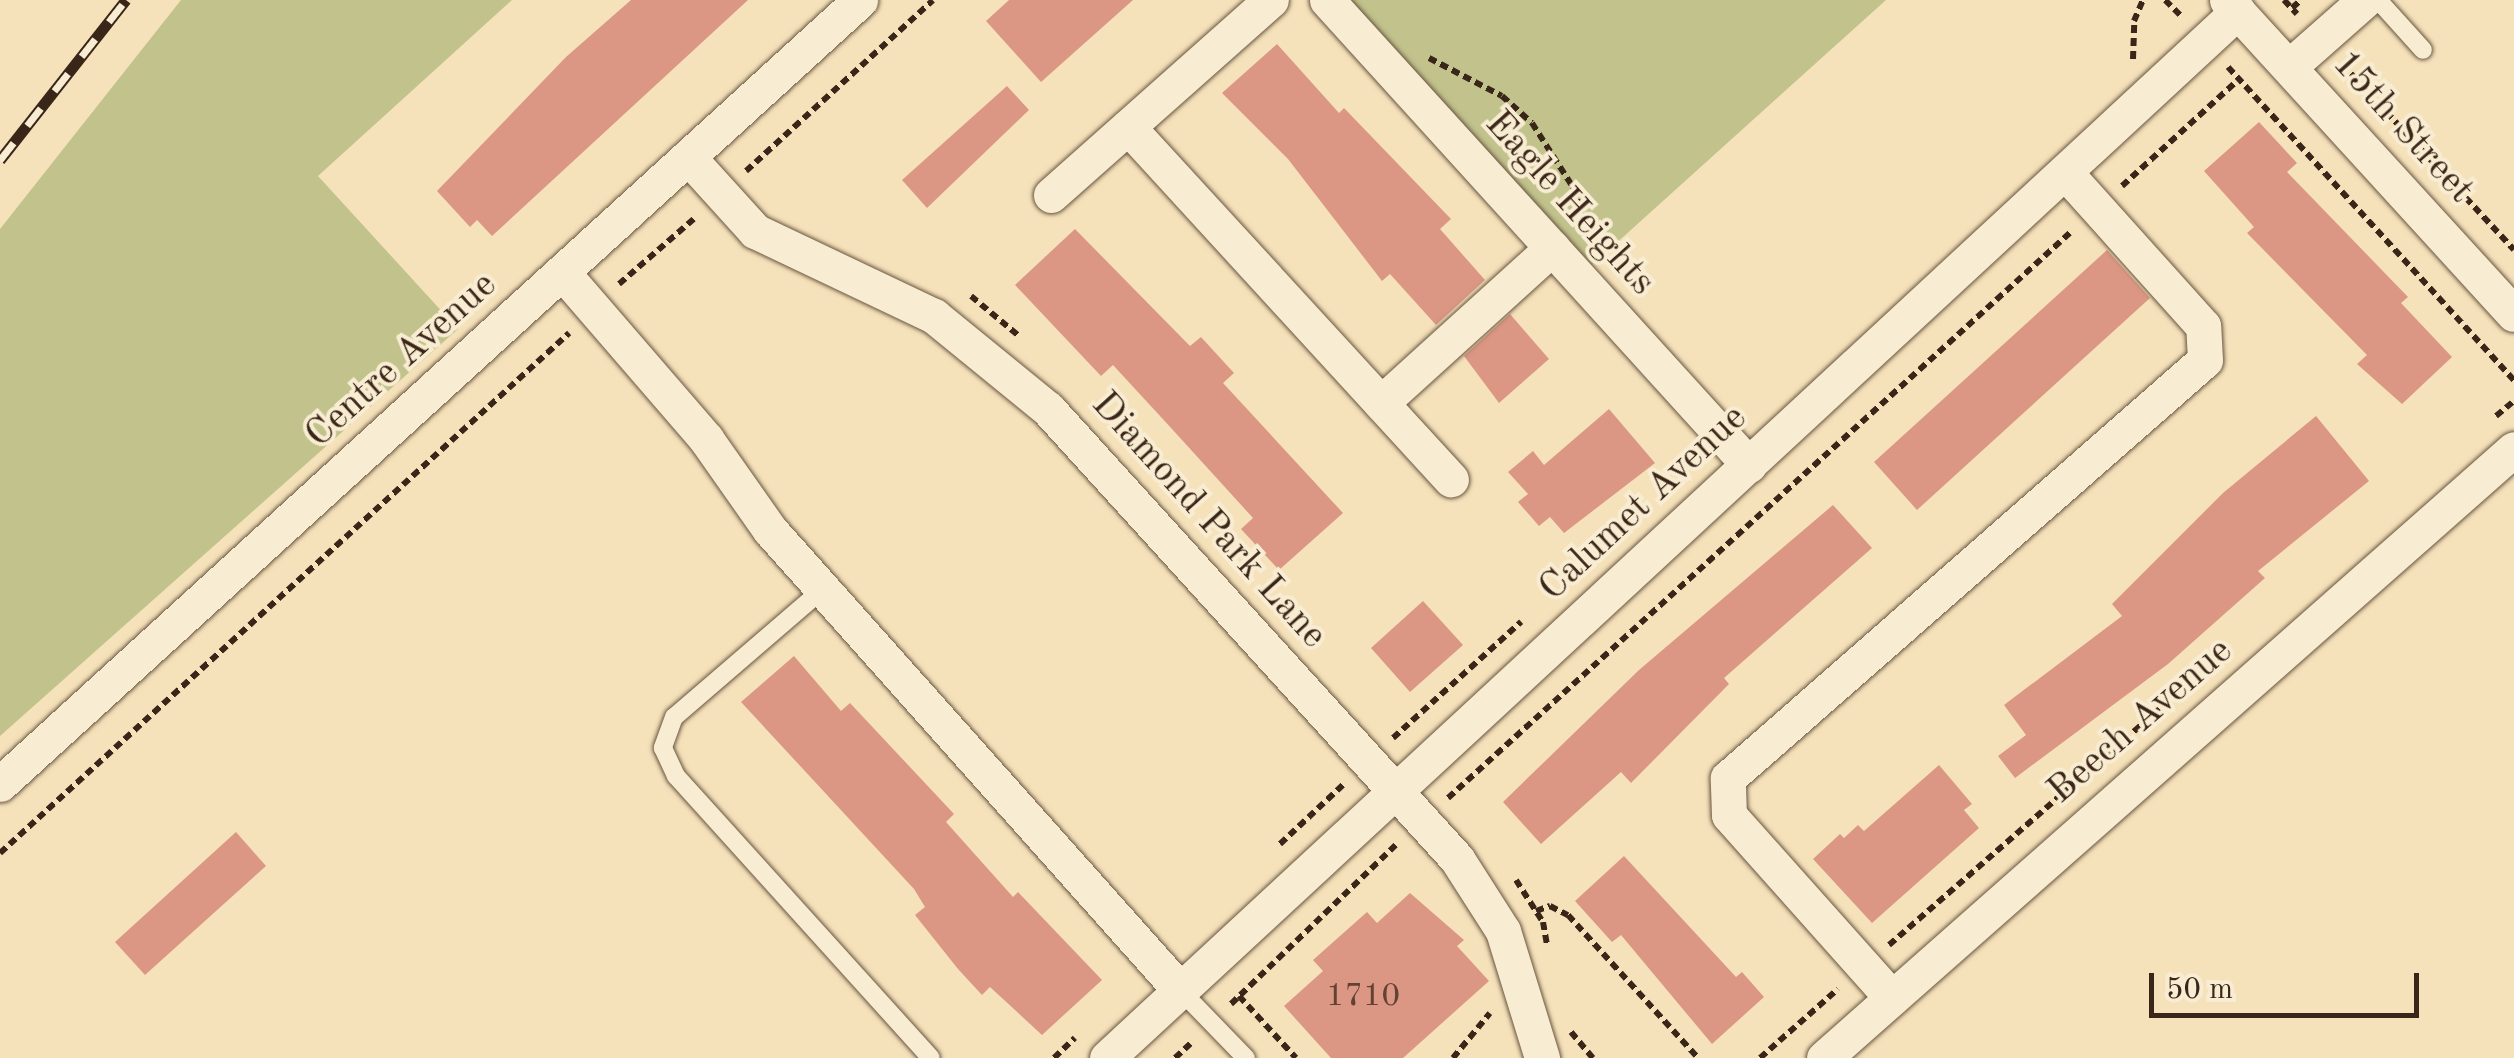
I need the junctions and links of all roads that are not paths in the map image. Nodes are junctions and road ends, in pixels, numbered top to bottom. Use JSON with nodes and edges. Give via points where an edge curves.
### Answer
{"nodes":[{"id":1,"x":860,"y":0,"type":"edge"},
{"id":2,"x":1271,"y":0,"type":"edge"},
{"id":3,"x":1326,"y":0,"type":"edge"},
{"id":4,"x":2366,"y":0,"type":"edge"},
{"id":5,"x":2378,"y":0,"type":"edge"},
{"id":6,"x":2233,"y":6,"type":"edge"},
{"id":7,"x":2422,"y":50,"type":"dead end"},
{"id":8,"x":2289,"y":68,"type":"junction"},
{"id":9,"x":1128,"y":127,"type":"junction"},
{"id":10,"x":688,"y":157,"type":"junction"},
{"id":11,"x":2065,"y":172,"type":"junction"},
{"id":12,"x":1051,"y":195,"type":"dead end"},
{"id":13,"x":1552,"y":248,"type":"junction"},
{"id":14,"x":562,"y":272,"type":"junction"},
{"id":15,"x":2514,"y":314,"type":"edge"},
{"id":16,"x":1380,"y":403,"type":"junction"},
{"id":17,"x":2514,"y":449,"type":"edge"},
{"id":18,"x":1749,"y":464,"type":"junction"},
{"id":19,"x":1451,"y":480,"type":"dead end"},
{"id":20,"x":822,"y":589,"type":"junction"},
{"id":21,"x":0,"y":784,"type":"edge"},
{"id":22,"x":1396,"y":791,"type":"junction"},
{"id":23,"x":1180,"y":990,"type":"junction"},
{"id":24,"x":1892,"y":998,"type":"junction"},
{"id":25,"x":931,"y":1058,"type":"edge"},
{"id":26,"x":1107,"y":1058,"type":"edge"},
{"id":27,"x":1246,"y":1058,"type":"edge"},
{"id":28,"x":1542,"y":1058,"type":"edge"},
{"id":29,"x":1824,"y":1058,"type":"edge"}],
"edges":[{"from":1,"to":10,"type":"street","name":"Centre Avenue"},
{"from":2,"to":9,"type":"street"},
{"from":3,"to":13,"type":"street","name":"Eagle Heights"},
{"from":4,"to":8,"type":"street"},
{"from":5,"to":7,"type":"lane"},
{"from":6,"to":8,"type":"street","name":"15th Street"},
{"from":6,"to":11,"type":"street","name":"Calumet Avenue","via":[[2204,42]]},
{"from":8,"to":15,"type":"street","name":"15th Street"},
{"from":9,"to":12,"type":"street"},
{"from":9,"to":16,"type":"street"},
{"from":10,"to":14,"type":"street","name":"Centre Avenue"},
{"from":10,"to":22,"type":"street","name":"Diamond Park Lane","via":[[755,231],[934,316],[1048,409]]},
{"from":11,"to":18,"type":"street","name":"Calumet Avenue"},
{"from":11,"to":24,"type":"street","via":[[2203,326],[2205,360],[1728,778],[1729,815]]},
{"from":13,"to":16,"type":"street"},
{"from":13,"to":18,"type":"street","name":"Eagle Heights"},
{"from":14,"to":20,"type":"street","via":[[649,370]]},
{"from":14,"to":21,"type":"street","name":"Centre Avenue"},
{"from":16,"to":19,"type":"street"},
{"from":17,"to":24,"type":"street","name":"Beech Avenue"},
{"from":18,"to":22,"type":"street","name":"Calumet Avenue"},
{"from":20,"to":23,"type":"street"},
{"from":20,"to":25,"type":"lane","via":[[674,718],[664,748],[676,776]]},
{"from":22,"to":23,"type":"street","name":"Calumet Avenue"},
{"from":22,"to":28,"type":"street","name":"Diamond Park Lane","via":[[1410,832],[1456,859],[1503,931]]},
{"from":23,"to":26,"type":"street","name":"Calumet Avenue"},
{"from":23,"to":27,"type":"lane"},
{"from":24,"to":29,"type":"street","name":"Beech Avenue"}]}
